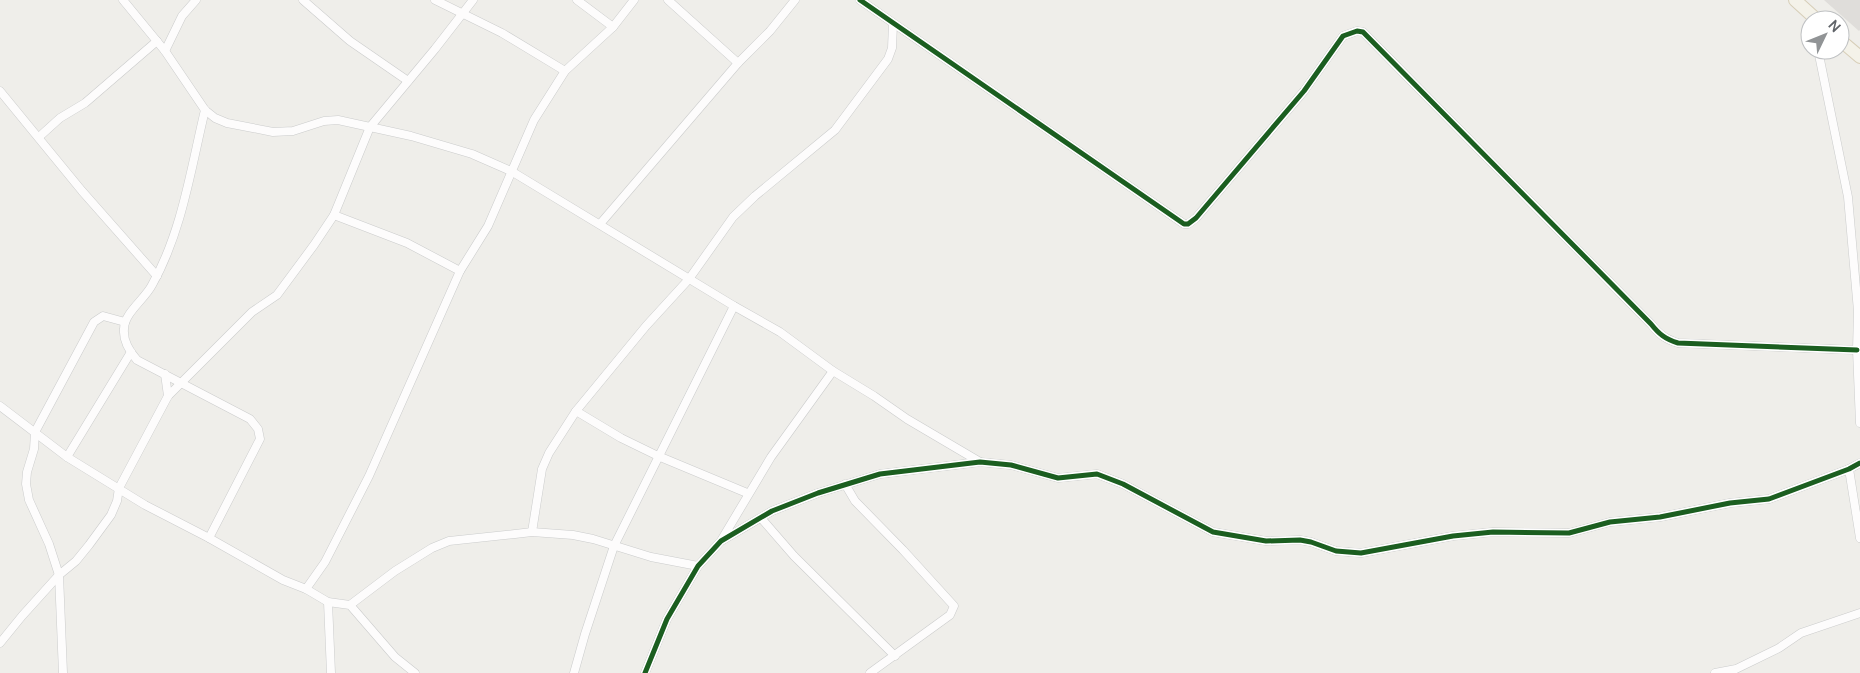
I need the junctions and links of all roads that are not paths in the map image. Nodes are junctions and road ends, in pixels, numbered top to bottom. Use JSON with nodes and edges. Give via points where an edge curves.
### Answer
{"nodes":[{"id":1,"x":123,"y":0,"type":"edge"},
{"id":2,"x":196,"y":0,"type":"edge"},
{"id":3,"x":303,"y":0,"type":"edge"},
{"id":4,"x":435,"y":0,"type":"edge"},
{"id":5,"x":473,"y":0,"type":"edge"},
{"id":6,"x":577,"y":0,"type":"edge"},
{"id":7,"x":634,"y":0,"type":"edge"},
{"id":8,"x":668,"y":0,"type":"edge"},
{"id":9,"x":795,"y":0,"type":"edge"},
{"id":10,"x":860,"y":0,"type":"edge"},
{"id":11,"x":1795,"y":0,"type":"edge"},
{"id":12,"x":1805,"y":10,"type":"edge"},
{"id":13,"x":462,"y":14,"type":"junction"},
{"id":14,"x":893,"y":24,"type":"junction"},
{"id":15,"x":613,"y":27,"type":"junction"},
{"id":16,"x":157,"y":41,"type":"junction"},
{"id":17,"x":1850,"y":48,"type":"edge"},
{"id":18,"x":165,"y":51,"type":"junction"},
{"id":19,"x":1860,"y":57,"type":"edge"},
{"id":20,"x":1820,"y":60,"type":"edge"},
{"id":21,"x":738,"y":63,"type":"junction"},
{"id":22,"x":565,"y":71,"type":"junction"},
{"id":23,"x":408,"y":80,"type":"junction"},
{"id":24,"x":0,"y":90,"type":"edge"},
{"id":25,"x":205,"y":110,"type":"junction"},
{"id":26,"x":370,"y":127,"type":"junction"},
{"id":27,"x":39,"y":137,"type":"junction"},
{"id":28,"x":511,"y":171,"type":"junction"},
{"id":29,"x":334,"y":216,"type":"junction"},
{"id":30,"x":600,"y":224,"type":"junction"},
{"id":31,"x":1857,"y":263,"type":"edge"},
{"id":32,"x":460,"y":271,"type":"junction"},
{"id":33,"x":157,"y":276,"type":"junction"},
{"id":34,"x":689,"y":279,"type":"junction"},
{"id":35,"x":734,"y":306,"type":"junction"},
{"id":36,"x":125,"y":322,"type":"junction"},
{"id":37,"x":1857,"y":350,"type":"junction"},
{"id":38,"x":131,"y":352,"type":"junction"},
{"id":39,"x":833,"y":371,"type":"junction"},
{"id":40,"x":165,"y":374,"type":"junction"},
{"id":41,"x":182,"y":382,"type":"junction"},
{"id":42,"x":168,"y":396,"type":"junction"},
{"id":43,"x":0,"y":406,"type":"edge"},
{"id":44,"x":576,"y":411,"type":"junction"},
{"id":45,"x":1860,"y":423,"type":"edge"},
{"id":46,"x":35,"y":432,"type":"junction"},
{"id":47,"x":658,"y":456,"type":"junction"},
{"id":48,"x":67,"y":457,"type":"junction"},
{"id":49,"x":980,"y":462,"type":"junction"},
{"id":50,"x":1860,"y":463,"type":"edge"},
{"id":51,"x":1849,"y":469,"type":"junction"},
{"id":52,"x":845,"y":484,"type":"junction"},
{"id":53,"x":119,"y":488,"type":"junction"},
{"id":54,"x":748,"y":493,"type":"junction"},
{"id":55,"x":761,"y":518,"type":"junction"},
{"id":56,"x":532,"y":532,"type":"junction"},
{"id":57,"x":210,"y":538,"type":"junction"},
{"id":58,"x":1860,"y":538,"type":"edge"},
{"id":59,"x":721,"y":541,"type":"junction"},
{"id":60,"x":614,"y":546,"type":"junction"},
{"id":61,"x":698,"y":566,"type":"junction"},
{"id":62,"x":59,"y":575,"type":"junction"},
{"id":63,"x":306,"y":589,"type":"junction"},
{"id":64,"x":328,"y":602,"type":"junction"},
{"id":65,"x":350,"y":605,"type":"junction"},
{"id":66,"x":1860,"y":612,"type":"edge"},
{"id":67,"x":0,"y":643,"type":"edge"},
{"id":68,"x":895,"y":656,"type":"junction"},
{"id":69,"x":64,"y":673,"type":"edge"},
{"id":70,"x":331,"y":673,"type":"edge"},
{"id":71,"x":414,"y":673,"type":"edge"},
{"id":72,"x":574,"y":673,"type":"edge"},
{"id":73,"x":645,"y":673,"type":"edge"},
{"id":74,"x":870,"y":673,"type":"edge"},
{"id":75,"x":1715,"y":673,"type":"edge"}],
"edges":[{"from":1,"to":16,"type":"street"},
{"from":2,"to":18,"type":"street","via":[[182,16]]},
{"from":3,"to":23,"type":"street","via":[[350,41]]},
{"from":4,"to":13,"type":"street"},
{"from":5,"to":13,"type":"street"},
{"from":6,"to":15,"type":"street"},
{"from":7,"to":15,"type":"street"},
{"from":8,"to":21,"type":"street"},
{"from":9,"to":21,"type":"street"},
{"from":10,"to":14,"type":"street"},
{"from":11,"to":12,"type":"main road"},
{"from":13,"to":22,"type":"street","via":[[502,33]]},
{"from":13,"to":23,"type":"street"},
{"from":14,"to":34,"type":"street","via":[[888,59],[835,130],[733,217]]},
{"from":14,"to":37,"type":"street","via":[[1184,224],[1196,218],[1304,91],[1343,36],[1364,32],[1667,340]]},
{"from":15,"to":22,"type":"street"},
{"from":16,"to":18,"type":"street"},
{"from":16,"to":27,"type":"street"},
{"from":17,"to":19,"type":"main road"},
{"from":18,"to":25,"type":"street"},
{"from":20,"to":31,"type":"street","via":[[1848,197]]},
{"from":21,"to":30,"type":"street"},
{"from":22,"to":28,"type":"street","via":[[534,120]]},
{"from":23,"to":26,"type":"street"},
{"from":24,"to":27,"type":"street"},
{"from":25,"to":26,"type":"street","via":[[227,124],[273,132],[293,132],[324,121],[338,120]]},
{"from":25,"to":33,"type":"street","via":[[182,207]]},
{"from":26,"to":28,"type":"street","via":[[472,154]]},
{"from":26,"to":29,"type":"street"},
{"from":27,"to":33,"type":"street"},
{"from":28,"to":30,"type":"street"},
{"from":28,"to":32,"type":"street","via":[[488,226]]},
{"from":29,"to":32,"type":"street","via":[[407,242]]},
{"from":29,"to":41,"type":"street","via":[[276,295],[252,312]]},
{"from":30,"to":34,"type":"street"},
{"from":31,"to":37,"type":"street"},
{"from":32,"to":63,"type":"street","via":[[369,476],[325,562]]},
{"from":33,"to":36,"type":"street"},
{"from":34,"to":35,"type":"street"},
{"from":34,"to":44,"type":"street"},
{"from":35,"to":39,"type":"street","via":[[780,332]]},
{"from":35,"to":47,"type":"street"},
{"from":36,"to":38,"type":"street","via":[[124,330]]},
{"from":36,"to":46,"type":"street","via":[[103,316],[94,322]]},
{"from":37,"to":45,"type":"street"},
{"from":38,"to":40,"type":"street","via":[[137,360]]},
{"from":38,"to":48,"type":"street"},
{"from":39,"to":49,"type":"street"},
{"from":39,"to":54,"type":"street"},
{"from":40,"to":41,"type":"street"},
{"from":40,"to":42,"type":"street"},
{"from":41,"to":42,"type":"street"},
{"from":41,"to":57,"type":"street","via":[[250,419],[260,436]]},
{"from":42,"to":53,"type":"street"},
{"from":43,"to":46,"type":"street"},
{"from":44,"to":47,"type":"street"},
{"from":44,"to":56,"type":"street","via":[[542,469]]},
{"from":46,"to":48,"type":"street"},
{"from":46,"to":62,"type":"street","via":[[26,484],[29,500]]},
{"from":47,"to":54,"type":"street"},
{"from":47,"to":60,"type":"street"},
{"from":48,"to":53,"type":"street"},
{"from":49,"to":51,"type":"street","via":[[1011,465],[1058,478],[1097,474],[1213,532],[1266,541],[1300,540],[1336,551],[1361,553],[1483,533],[1569,533],[1610,522],[1770,499]]},
{"from":49,"to":52,"type":"street","via":[[880,474]]},
{"from":50,"to":51,"type":"street"},
{"from":51,"to":58,"type":"street"},
{"from":52,"to":55,"type":"street"},
{"from":52,"to":68,"type":"street","via":[[855,501],[954,606],[950,615]]},
{"from":53,"to":57,"type":"street"},
{"from":53,"to":62,"type":"street","via":[[111,515],[76,561]]},
{"from":54,"to":59,"type":"street"},
{"from":55,"to":59,"type":"street"},
{"from":55,"to":68,"type":"street","via":[[794,556]]},
{"from":56,"to":60,"type":"street","via":[[573,535]]},
{"from":56,"to":65,"type":"street","via":[[449,541],[395,571]]},
{"from":57,"to":63,"type":"street","via":[[283,580]]},
{"from":59,"to":61,"type":"street"},
{"from":60,"to":61,"type":"street"},
{"from":60,"to":72,"type":"street"},
{"from":61,"to":73,"type":"street","via":[[668,619]]},
{"from":62,"to":67,"type":"street"},
{"from":62,"to":69,"type":"street"},
{"from":63,"to":64,"type":"street"},
{"from":64,"to":65,"type":"street"},
{"from":64,"to":70,"type":"street"},
{"from":65,"to":71,"type":"street"},
{"from":66,"to":75,"type":"street","via":[[1800,633],[1779,648],[1736,669]]},
{"from":68,"to":74,"type":"street"}]}
